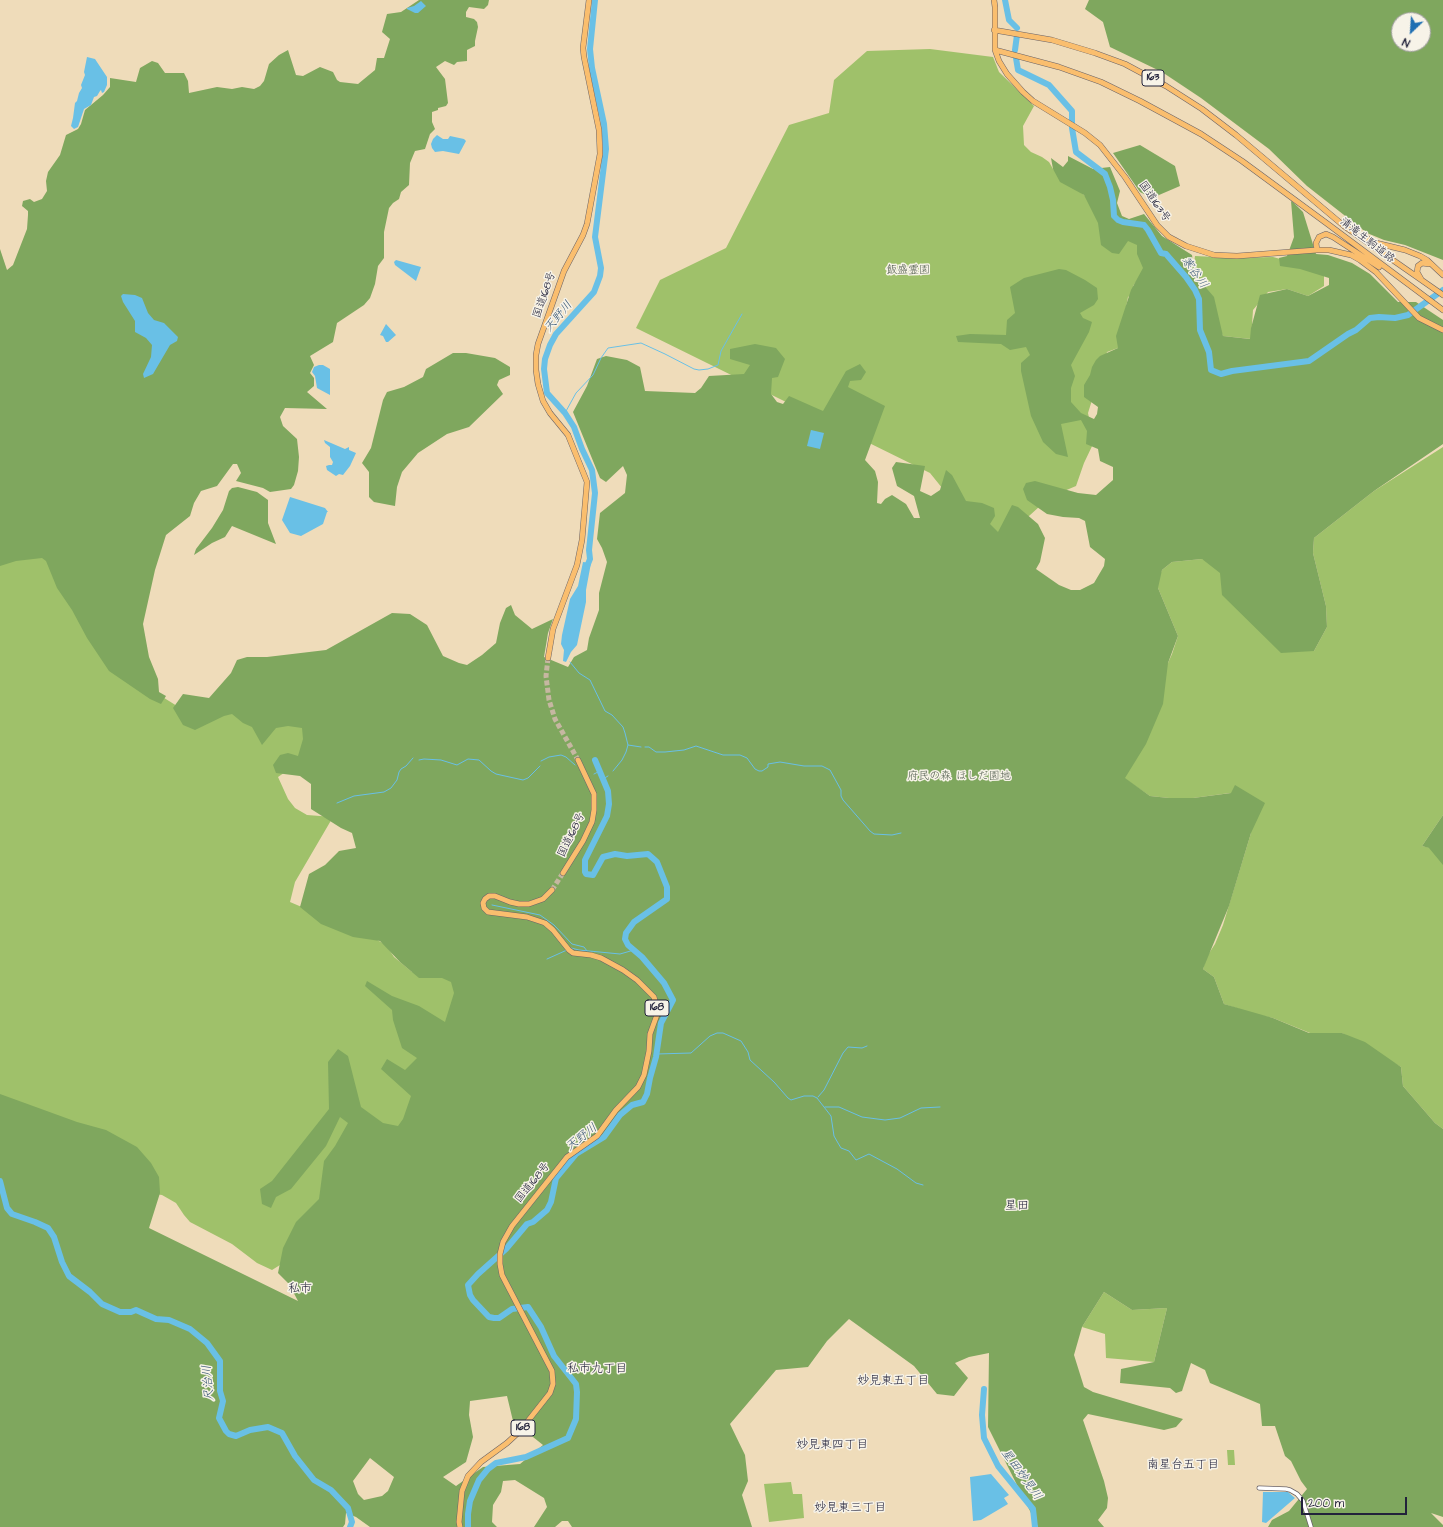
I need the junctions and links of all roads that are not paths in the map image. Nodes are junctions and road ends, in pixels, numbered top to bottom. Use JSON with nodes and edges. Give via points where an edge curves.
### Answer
{"nodes":[{"id":1,"x":588,"y":0,"type":"edge"},
{"id":2,"x":994,"y":0,"type":"edge"},
{"id":3,"x":994,"y":30,"type":"junction"},
{"id":4,"x":995,"y":50,"type":"junction"},
{"id":5,"x":1311,"y":199,"type":"junction"},
{"id":6,"x":1316,"y":250,"type":"junction"},
{"id":7,"x":1440,"y":272,"type":"edge"},
{"id":8,"x":1405,"y":283,"type":"junction"},
{"id":9,"x":1440,"y":293,"type":"edge"},
{"id":10,"x":1443,"y":310,"type":"edge"},
{"id":11,"x":1443,"y":330,"type":"edge"},
{"id":12,"x":548,"y":658,"type":"tunnel mouth"},
{"id":13,"x":578,"y":760,"type":"tunnel mouth"},
{"id":14,"x":563,"y":873,"type":"tunnel mouth"},
{"id":15,"x":552,"y":890,"type":"tunnel mouth"},
{"id":16,"x":1259,"y":1488,"type":"dead end"},
{"id":17,"x":460,"y":1527,"type":"edge"},
{"id":18,"x":1311,"y":1527,"type":"edge"}],
"edges":[{"from":1,"to":12,"type":"highway","name":"国道168号","via":[[584,57],[599,130],[600,154],[587,224],[564,271],[536,355],[538,384],[543,401],[568,435],[587,482],[577,565],[553,629]]},
{"from":2,"to":3,"type":"highway","name":"国道163号"},
{"from":3,"to":4,"type":"highway","name":"国道163号"},
{"from":3,"to":5,"type":"highway","name":"清滝生駒道路","number":"163","via":[[1069,44],[1139,70],[1202,109]]},
{"from":4,"to":6,"type":"highway","name":"国道163号","via":[[1002,67],[1023,92],[1100,145],[1157,225],[1177,241],[1205,253],[1226,256]]},
{"from":4,"to":8,"type":"highway","name":"清滝生駒道路","number":"163","via":[[1059,67],[1121,91],[1201,134]]},
{"from":5,"to":7,"type":"highway","number":"163","via":[[1367,239],[1413,253],[1427,260]]},
{"from":5,"to":9,"type":"highway","name":"清滝生駒道路","number":"163","via":[[1355,235]]},
{"from":6,"to":8,"type":"highway","number":"163","via":[[1318,237],[1329,234]]},
{"from":6,"to":11,"type":"highway","name":"国道163号","via":[[1341,252],[1360,260],[1376,272],[1419,318]]},
{"from":7,"to":9,"type":"highway","number":"163","via":[[1425,263],[1419,264],[1416,268],[1418,275]]},
{"from":8,"to":10,"type":"highway","name":"清滝生駒道路","number":"163"},
{"from":13,"to":14,"type":"highway","name":"国道168号","via":[[594,794],[594,810],[592,822],[583,841]]},
{"from":15,"to":17,"type":"highway","name":"国道168号","number":"168","via":[[544,899],[529,904],[489,896],[483,903],[484,908],[488,912],[527,917],[545,923],[573,953],[601,958],[637,980],[654,997],[658,1012],[650,1034],[644,1075],[638,1087],[616,1110],[597,1136],[567,1157],[512,1226],[503,1242],[500,1250],[502,1275],[554,1379],[544,1400],[520,1431],[481,1462],[468,1476],[462,1491]]},
{"from":16,"to":18,"type":"street","via":[[1286,1489],[1297,1494],[1303,1501]]}]}
